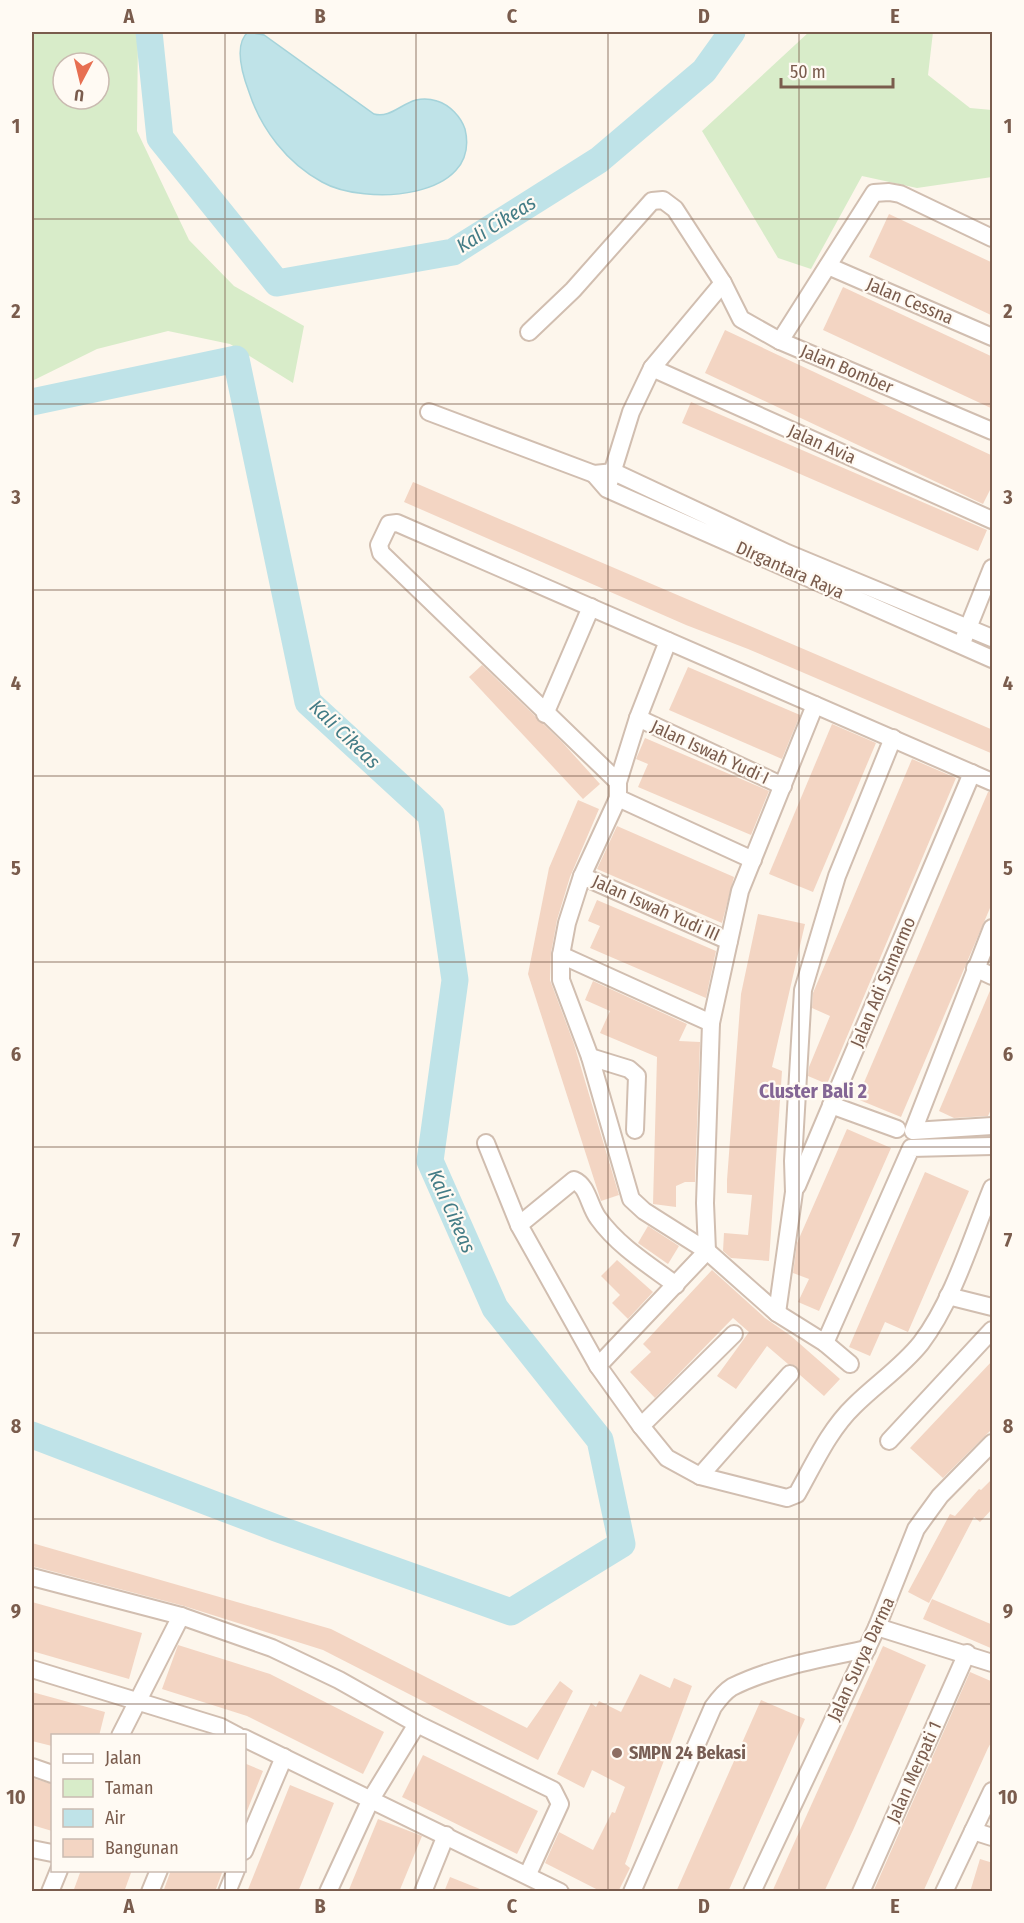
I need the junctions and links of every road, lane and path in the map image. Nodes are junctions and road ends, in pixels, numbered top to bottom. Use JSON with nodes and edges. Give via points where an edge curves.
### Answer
{"nodes":[{"id":1,"x":993,"y":238,"type":"edge"},
{"id":2,"x":828,"y":266,"type":"junction"},
{"id":3,"x":723,"y":283,"type":"junction"},
{"id":4,"x":529,"y":332,"type":"dead end"},
{"id":5,"x":993,"y":336,"type":"edge"},
{"id":6,"x":780,"y":341,"type":"junction"},
{"id":7,"x":652,"y":368,"type":"junction"},
{"id":8,"x":429,"y":412,"type":"dead end"},
{"id":9,"x":993,"y":431,"type":"edge"},
{"id":10,"x":614,"y":472,"type":"junction"},
{"id":11,"x":594,"y":474,"type":"junction"},
{"id":12,"x":607,"y":489,"type":"junction"},
{"id":13,"x":993,"y":520,"type":"edge"},
{"id":14,"x":785,"y":559,"type":"junction"},
{"id":15,"x":993,"y":568,"type":"edge"},
{"id":16,"x":591,"y":607,"type":"junction"},
{"id":17,"x":968,"y":627,"type":"junction"},
{"id":18,"x":993,"y":638,"type":"edge"},
{"id":19,"x":668,"y":640,"type":"junction"},
{"id":20,"x":962,"y":645,"type":"junction"},
{"id":21,"x":993,"y":659,"type":"edge"},
{"id":22,"x":815,"y":705,"type":"junction"},
{"id":23,"x":545,"y":714,"type":"junction"},
{"id":24,"x":638,"y":718,"type":"junction"},
{"id":25,"x":893,"y":738,"type":"junction"},
{"id":26,"x":972,"y":773,"type":"junction"},
{"id":27,"x":993,"y":782,"type":"edge"},
{"id":28,"x":783,"y":786,"type":"junction"},
{"id":29,"x":618,"y":790,"type":"junction"},
{"id":30,"x":753,"y":860,"type":"junction"},
{"id":31,"x":582,"y":876,"type":"junction"},
{"id":32,"x":993,"y":928,"type":"edge"},
{"id":33,"x":729,"y":941,"type":"junction"},
{"id":34,"x":561,"y":955,"type":"junction"},
{"id":35,"x":975,"y":968,"type":"junction"},
{"id":36,"x":993,"y":976,"type":"edge"},
{"id":37,"x":711,"y":1023,"type":"junction"},
{"id":38,"x":590,"y":1057,"type":"junction"},
{"id":39,"x":831,"y":1105,"type":"junction"},
{"id":40,"x":993,"y":1126,"type":"edge"},
{"id":41,"x":897,"y":1129,"type":"dead end"},
{"id":42,"x":635,"y":1130,"type":"dead end"},
{"id":43,"x":486,"y":1143,"type":"dead end"},
{"id":44,"x":993,"y":1146,"type":"edge"},
{"id":45,"x":993,"y":1188,"type":"edge"},
{"id":46,"x":794,"y":1192,"type":"junction"},
{"id":47,"x":519,"y":1225,"type":"junction"},
{"id":48,"x":707,"y":1251,"type":"junction"},
{"id":49,"x":676,"y":1285,"type":"junction"},
{"id":50,"x":948,"y":1296,"type":"junction"},
{"id":51,"x":993,"y":1307,"type":"edge"},
{"id":52,"x":777,"y":1313,"type":"junction"},
{"id":53,"x":993,"y":1330,"type":"edge"},
{"id":54,"x":734,"y":1334,"type":"dead end"},
{"id":55,"x":825,"y":1343,"type":"junction"},
{"id":56,"x":850,"y":1364,"type":"dead end"},
{"id":57,"x":598,"y":1366,"type":"junction"},
{"id":58,"x":790,"y":1374,"type":"dead end"},
{"id":59,"x":641,"y":1426,"type":"junction"},
{"id":60,"x":889,"y":1442,"type":"dead end"},
{"id":61,"x":993,"y":1443,"type":"edge"},
{"id":62,"x":700,"y":1476,"type":"junction"},
{"id":63,"x":32,"y":1577,"type":"edge"},
{"id":64,"x":181,"y":1616,"type":"junction"},
{"id":65,"x":877,"y":1627,"type":"junction"},
{"id":66,"x":867,"y":1649,"type":"junction"},
{"id":67,"x":967,"y":1653,"type":"junction"},
{"id":68,"x":993,"y":1663,"type":"edge"},
{"id":69,"x":32,"y":1669,"type":"edge"},
{"id":70,"x":136,"y":1700,"type":"junction"},
{"id":71,"x":417,"y":1724,"type":"junction"},
{"id":72,"x":219,"y":1731,"type":"edge"},
{"id":73,"x":121,"y":1734,"type":"edge"},
{"id":74,"x":246,"y":1739,"type":"edge"},
{"id":75,"x":284,"y":1757,"type":"junction"},
{"id":76,"x":32,"y":1767,"type":"edge"},
{"id":77,"x":51,"y":1774,"type":"edge"},
{"id":78,"x":993,"y":1791,"type":"edge"},
{"id":79,"x":371,"y":1799,"type":"junction"},
{"id":80,"x":973,"y":1831,"type":"junction"},
{"id":81,"x":446,"y":1835,"type":"junction"},
{"id":82,"x":993,"y":1837,"type":"edge"},
{"id":83,"x":246,"y":1846,"type":"edge"},
{"id":84,"x":32,"y":1849,"type":"edge"},
{"id":85,"x":51,"y":1853,"type":"edge"},
{"id":86,"x":58,"y":1872,"type":"edge"},
{"id":87,"x":158,"y":1872,"type":"edge"},
{"id":88,"x":235,"y":1872,"type":"edge"},
{"id":89,"x":532,"y":1882,"type":"edge"},
{"id":90,"x":50,"y":1892,"type":"edge"},
{"id":91,"x":150,"y":1892,"type":"edge"},
{"id":92,"x":227,"y":1892,"type":"edge"},
{"id":93,"x":328,"y":1892,"type":"edge"},
{"id":94,"x":423,"y":1892,"type":"edge"},
{"id":95,"x":560,"y":1892,"type":"edge"},
{"id":96,"x":632,"y":1892,"type":"edge"},
{"id":97,"x":752,"y":1892,"type":"edge"},
{"id":98,"x":861,"y":1892,"type":"edge"},
{"id":99,"x":944,"y":1892,"type":"edge"}],
"edges":[{"from":1,"to":2,"type":"street","via":[[900,194],[874,193]]},
{"from":2,"to":5,"type":"street","name":"Jalan Cessna"},
{"from":2,"to":6,"type":"street"},
{"from":3,"to":4,"type":"street","name":"Jalan Bomber","via":[[672,204],[659,199],[652,201],[573,290]]},
{"from":3,"to":6,"type":"street","name":"Jalan Bomber","via":[[741,319]]},
{"from":3,"to":7,"type":"street"},
{"from":6,"to":9,"type":"street","name":"Jalan Bomber"},
{"from":7,"to":10,"type":"street","via":[[631,412]]},
{"from":7,"to":13,"type":"street","name":"Jalan Avia"},
{"from":8,"to":11,"type":"street","name":"DIrgantara Raya"},
{"from":10,"to":11,"type":"street","name":"DIrgantara Raya"},
{"from":10,"to":12,"type":"street"},
{"from":10,"to":14,"type":"street","name":"DIrgantara Raya"},
{"from":11,"to":12,"type":"street","name":"DIrgantara Raya"},
{"from":12,"to":14,"type":"street","name":"DIrgantara Raya"},
{"from":14,"to":17,"type":"street","name":"DIrgantara Raya"},
{"from":14,"to":20,"type":"street","name":"DIrgantara Raya"},
{"from":15,"to":17,"type":"street"},
{"from":16,"to":19,"type":"street"},
{"from":16,"to":23,"type":"street"},
{"from":16,"to":23,"type":"street","via":[[397,523],[389,524],[379,545],[381,554]]},
{"from":17,"to":18,"type":"street","name":"DIrgantara Raya"},
{"from":17,"to":20,"type":"street"},
{"from":19,"to":22,"type":"street"},
{"from":19,"to":24,"type":"street"},
{"from":20,"to":21,"type":"street","name":"DIrgantara Raya"},
{"from":22,"to":25,"type":"street"},
{"from":22,"to":28,"type":"street"},
{"from":23,"to":29,"type":"street"},
{"from":24,"to":28,"type":"street","name":"Jalan Iswah Yudi I"},
{"from":24,"to":29,"type":"street"},
{"from":25,"to":26,"type":"street"},
{"from":25,"to":46,"type":"street","via":[[837,876],[803,990]]},
{"from":26,"to":27,"type":"street"},
{"from":26,"to":39,"type":"street","name":"Jalan Adi Sumarmo"},
{"from":28,"to":30,"type":"street"},
{"from":29,"to":30,"type":"street"},
{"from":29,"to":31,"type":"street"},
{"from":30,"to":33,"type":"street","via":[[740,891]]},
{"from":31,"to":33,"type":"street","name":"Jalan Iswah Yudi III"},
{"from":31,"to":34,"type":"street"},
{"from":32,"to":35,"type":"street"},
{"from":33,"to":37,"type":"street"},
{"from":34,"to":37,"type":"street"},
{"from":34,"to":38,"type":"street","via":[[561,980]]},
{"from":35,"to":36,"type":"street"},
{"from":35,"to":40,"type":"street","via":[[913,1131]]},
{"from":37,"to":48,"type":"street"},
{"from":38,"to":42,"type":"street","via":[[629,1069],[637,1076]]},
{"from":38,"to":48,"type":"street","via":[[631,1199]]},
{"from":39,"to":41,"type":"street"},
{"from":39,"to":46,"type":"street","name":"Jalan Adi Sumarmo"},
{"from":43,"to":47,"type":"street"},
{"from":44,"to":55,"type":"street","via":[[912,1148]]},
{"from":45,"to":50,"type":"street"},
{"from":46,"to":52,"type":"street"},
{"from":47,"to":49,"type":"street","via":[[574,1180],[580,1183],[597,1217],[616,1239]]},
{"from":47,"to":57,"type":"street"},
{"from":48,"to":49,"type":"street"},
{"from":48,"to":52,"type":"street"},
{"from":49,"to":57,"type":"street"},
{"from":50,"to":51,"type":"street"},
{"from":50,"to":62,"type":"street","via":[[923,1341],[853,1407],[827,1440],[797,1494],[787,1498]]},
{"from":52,"to":55,"type":"street"},
{"from":53,"to":60,"type":"street"},
{"from":54,"to":59,"type":"street"},
{"from":55,"to":56,"type":"street"},
{"from":57,"to":59,"type":"street"},
{"from":58,"to":62,"type":"street"},
{"from":59,"to":62,"type":"street","via":[[668,1458]]},
{"from":61,"to":65,"type":"street","name":"Jalan Surya Darma","via":[[927,1512],[916,1529]]},
{"from":63,"to":64,"type":"street"},
{"from":64,"to":70,"type":"street"},
{"from":64,"to":71,"type":"street","via":[[272,1648]]},
{"from":65,"to":66,"type":"street","name":"Jalan Surya Darma"},
{"from":65,"to":67,"type":"street"},
{"from":66,"to":96,"type":"street","via":[[799,1664],[722,1695],[713,1707]]},
{"from":66,"to":97,"type":"street","name":"Jalan Surya Darma"},
{"from":67,"to":68,"type":"street"},
{"from":67,"to":98,"type":"street","name":"Jalan Merpati 1"},
{"from":69,"to":70,"type":"street"},
{"from":70,"to":72,"type":"street"},
{"from":70,"to":73,"type":"street"},
{"from":71,"to":79,"type":"street"},
{"from":71,"to":89,"type":"street","via":[[553,1790],[560,1804]]},
{"from":74,"to":75,"type":"street"},
{"from":75,"to":79,"type":"street"},
{"from":75,"to":83,"type":"street"},
{"from":76,"to":77,"type":"street"},
{"from":78,"to":80,"type":"street"},
{"from":79,"to":81,"type":"street"},
{"from":79,"to":93,"type":"street"},
{"from":80,"to":82,"type":"street"},
{"from":80,"to":99,"type":"street"},
{"from":81,"to":89,"type":"street"},
{"from":81,"to":94,"type":"street"},
{"from":84,"to":85,"type":"street"},
{"from":86,"to":90,"type":"street"},
{"from":87,"to":91,"type":"street"},
{"from":88,"to":92,"type":"street"},
{"from":89,"to":95,"type":"street"}]}
